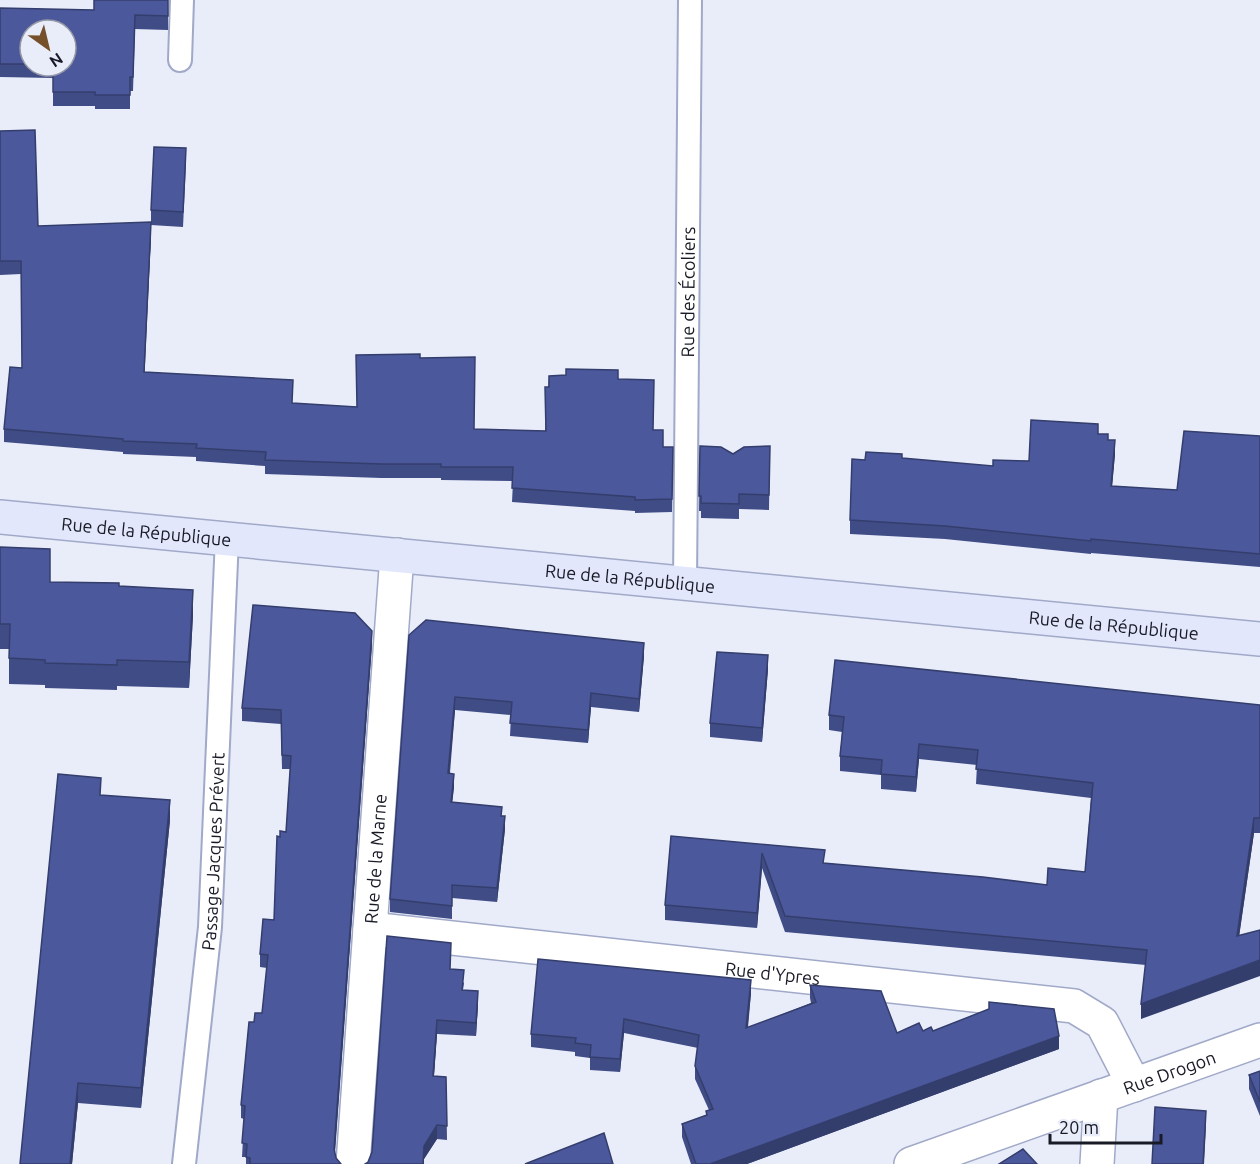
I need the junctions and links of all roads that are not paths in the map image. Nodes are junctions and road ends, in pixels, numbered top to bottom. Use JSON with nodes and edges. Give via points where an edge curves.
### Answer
{"nodes":[{"id":1,"x":182,"y":0,"type":"edge"},
{"id":2,"x":690,"y":0,"type":"edge"},
{"id":3,"x":180,"y":60,"type":"dead end"},
{"id":4,"x":0,"y":517,"type":"edge"},
{"id":5,"x":227,"y":538,"type":"junction"},
{"id":6,"x":397,"y":555,"type":"junction"},
{"id":7,"x":685,"y":583,"type":"junction"},
{"id":8,"x":1260,"y":639,"type":"edge"},
{"id":9,"x":370,"y":929,"type":"junction"},
{"id":10,"x":1260,"y":1040,"type":"edge"},
{"id":11,"x":1134,"y":1084,"type":"junction"},
{"id":12,"x":1101,"y":1096,"type":"junction"},
{"id":13,"x":184,"y":1164,"type":"edge"},
{"id":14,"x":353,"y":1164,"type":"edge"},
{"id":15,"x":911,"y":1164,"type":"edge"},
{"id":16,"x":1096,"y":1164,"type":"edge"}],
"edges":[{"from":1,"to":3,"type":"lane"},
{"from":2,"to":7,"type":"lane","name":"Rue des Écoliers"},
{"from":4,"to":5,"type":"street","name":"Rue de la République"},
{"from":5,"to":6,"type":"street","name":"Rue de la République"},
{"from":5,"to":13,"type":"lane","name":"Passage Jacques Prévert","via":[[210,927]]},
{"from":6,"to":7,"type":"street","name":"Rue de la République"},
{"from":6,"to":9,"type":"street","name":"Rue de la Marne"},
{"from":7,"to":8,"type":"street","name":"Rue de la République"},
{"from":9,"to":11,"type":"street","name":"Rue d'Ypres","via":[[1074,1006],[1102,1023]]},
{"from":9,"to":14,"type":"street","name":"Rue de la Marne"},
{"from":10,"to":11,"type":"street","name":"Rue Drogon"},
{"from":11,"to":12,"type":"street","name":"Rue Drogon"},
{"from":12,"to":15,"type":"street","name":"Rue Drogon"},
{"from":12,"to":16,"type":"street"}]}
